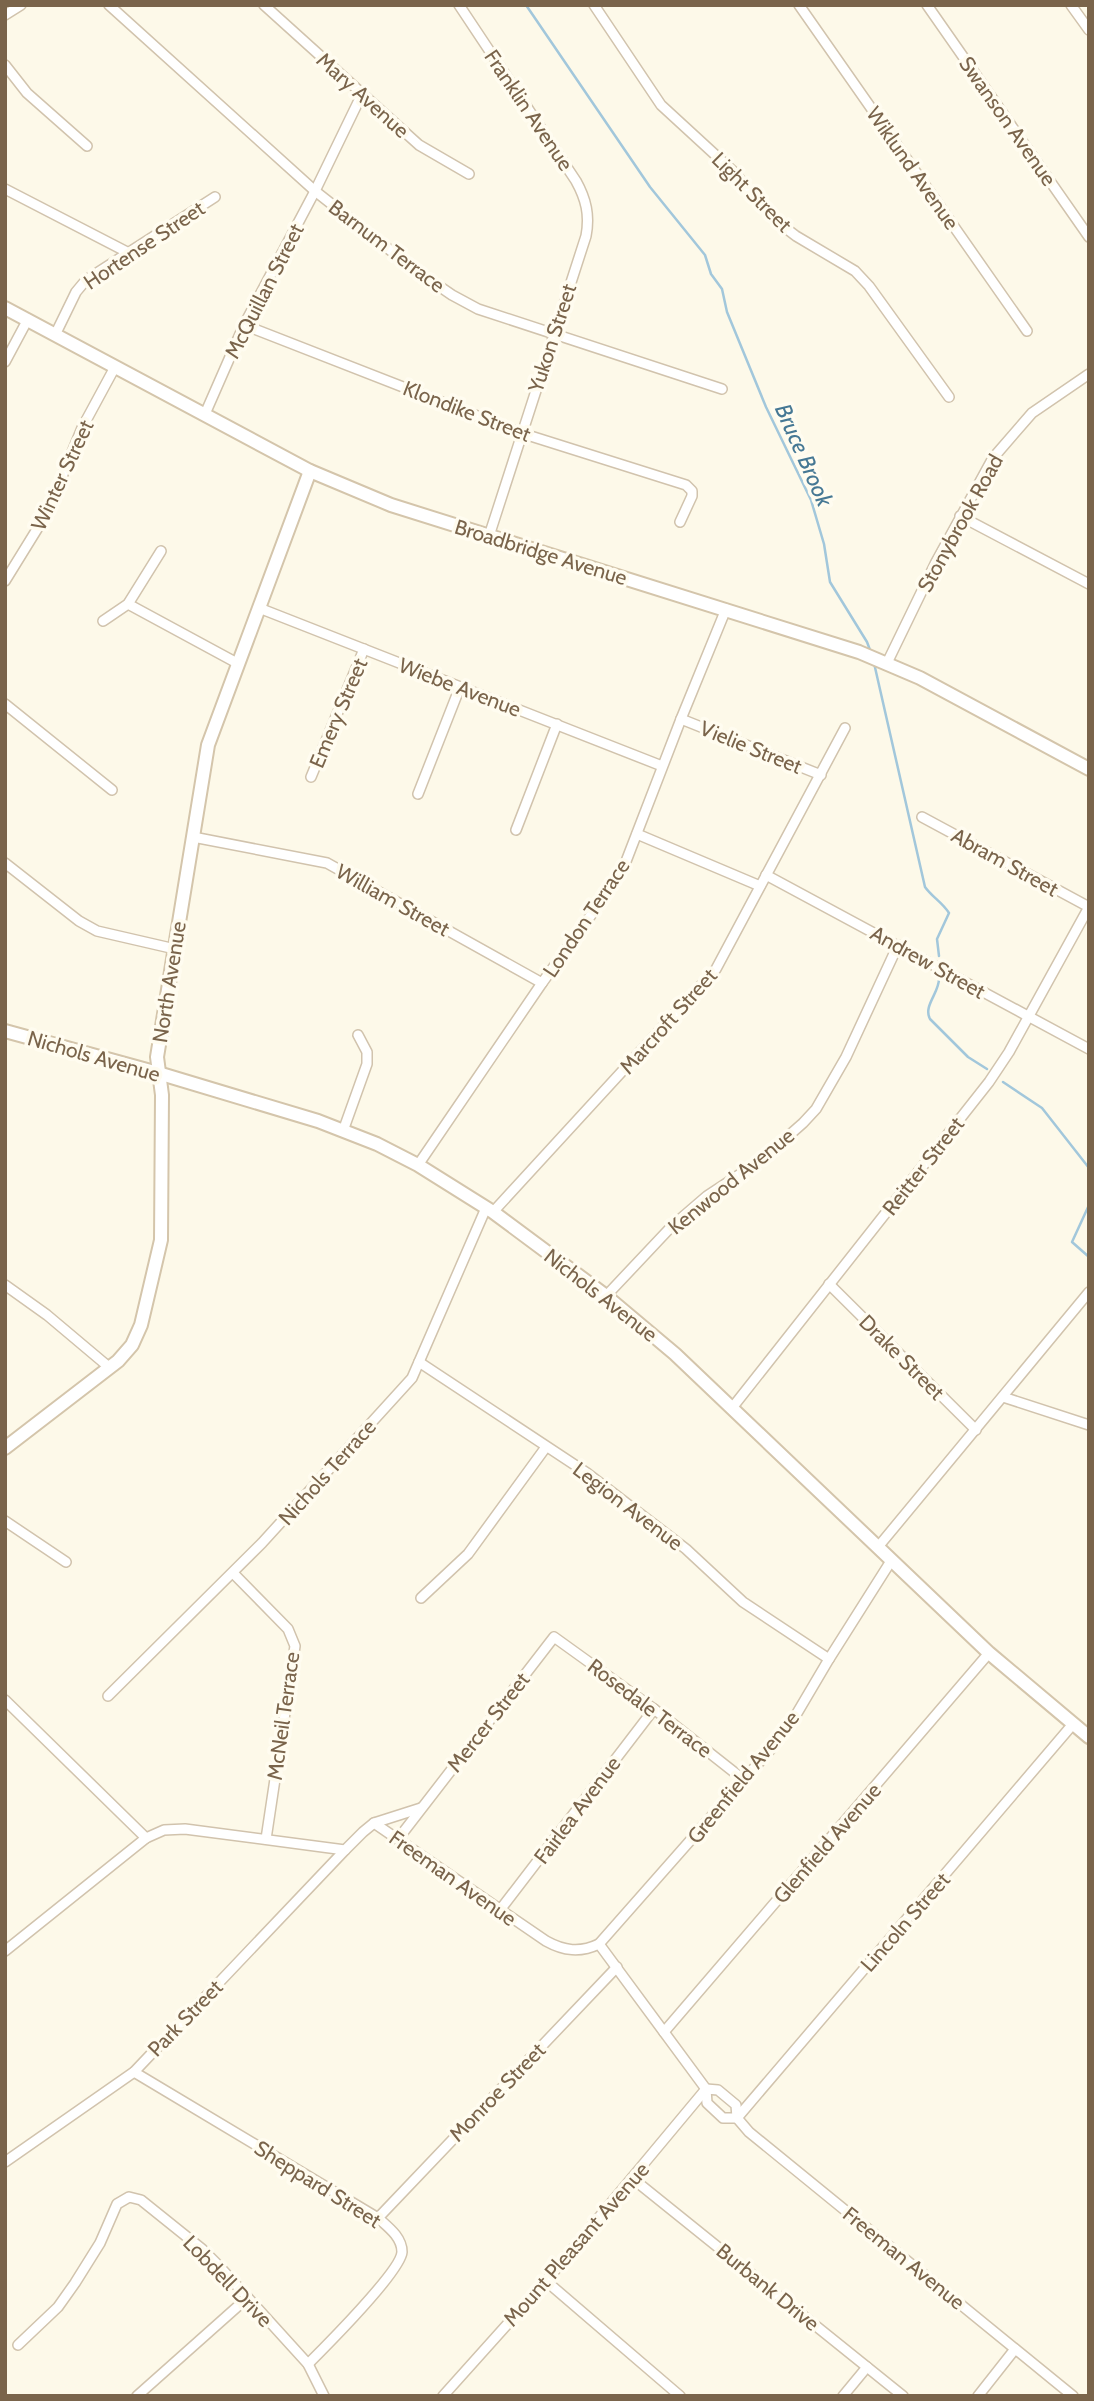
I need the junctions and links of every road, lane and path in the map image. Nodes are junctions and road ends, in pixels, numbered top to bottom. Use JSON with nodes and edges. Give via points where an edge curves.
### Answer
{"nodes":[{"id":1,"x":21,"y":5,"type":"edge"},
{"id":2,"x":109,"y":5,"type":"edge"},
{"id":3,"x":264,"y":5,"type":"edge"},
{"id":4,"x":459,"y":5,"type":"edge"},
{"id":5,"x":594,"y":5,"type":"edge"},
{"id":6,"x":799,"y":5,"type":"edge"},
{"id":7,"x":1071,"y":5,"type":"edge"},
{"id":8,"x":927,"y":6,"type":"edge"},
{"id":9,"x":276,"y":9,"type":"edge"},
{"id":10,"x":5,"y":15,"type":"edge"},
{"id":11,"x":1089,"y":30,"type":"edge"},
{"id":12,"x":5,"y":65,"type":"edge"},
{"id":13,"x":362,"y":94,"type":"junction"},
{"id":14,"x":88,"y":146,"type":"dead end"},
{"id":15,"x":470,"y":174,"type":"dead end"},
{"id":16,"x":5,"y":188,"type":"edge"},
{"id":17,"x":315,"y":191,"type":"junction"},
{"id":18,"x":215,"y":197,"type":"dead end"},
{"id":19,"x":588,"y":219,"type":"joint"},
{"id":20,"x":1089,"y":237,"type":"edge"},
{"id":21,"x":129,"y":253,"type":"junction"},
{"id":22,"x":5,"y":308,"type":"edge"},
{"id":23,"x":28,"y":319,"type":"junction"},
{"id":24,"x":244,"y":325,"type":"junction"},
{"id":25,"x":1027,"y":331,"type":"dead end"},
{"id":26,"x":56,"y":333,"type":"junction"},
{"id":27,"x":554,"y":333,"type":"junction"},
{"id":28,"x":5,"y":362,"type":"edge"},
{"id":29,"x":115,"y":367,"type":"junction"},
{"id":30,"x":1089,"y":374,"type":"edge"},
{"id":31,"x":722,"y":389,"type":"dead end"},
{"id":32,"x":949,"y":397,"type":"dead end"},
{"id":33,"x":205,"y":414,"type":"junction"},
{"id":34,"x":521,"y":433,"type":"junction"},
{"id":35,"x":310,"y":471,"type":"junction"},
{"id":36,"x":960,"y":516,"type":"junction"},
{"id":37,"x":680,"y":522,"type":"dead end"},
{"id":38,"x":489,"y":536,"type":"junction"},
{"id":39,"x":162,"y":551,"type":"dead end"},
{"id":40,"x":5,"y":581,"type":"edge"},
{"id":41,"x":1089,"y":584,"type":"edge"},
{"id":42,"x":128,"y":604,"type":"junction"},
{"id":43,"x":258,"y":608,"type":"junction"},
{"id":44,"x":726,"y":609,"type":"junction"},
{"id":45,"x":103,"y":621,"type":"dead end"},
{"id":46,"x":364,"y":649,"type":"junction"},
{"id":47,"x":883,"y":661,"type":"junction"},
{"id":48,"x":237,"y":663,"type":"junction"},
{"id":49,"x":460,"y":687,"type":"junction"},
{"id":50,"x":5,"y":704,"type":"edge"},
{"id":51,"x":681,"y":719,"type":"junction"},
{"id":52,"x":557,"y":724,"type":"junction"},
{"id":53,"x":845,"y":728,"type":"dead end"},
{"id":54,"x":662,"y":766,"type":"junction"},
{"id":55,"x":1089,"y":769,"type":"edge"},
{"id":56,"x":821,"y":775,"type":"junction"},
{"id":57,"x":311,"y":777,"type":"dead end"},
{"id":58,"x":112,"y":790,"type":"dead end"},
{"id":59,"x":418,"y":794,"type":"dead end"},
{"id":60,"x":922,"y":817,"type":"dead end"},
{"id":61,"x":516,"y":830,"type":"dead end"},
{"id":62,"x":637,"y":834,"type":"junction"},
{"id":63,"x":193,"y":837,"type":"junction"},
{"id":64,"x":5,"y":863,"type":"edge"},
{"id":65,"x":766,"y":875,"type":"junction"},
{"id":66,"x":760,"y":886,"type":"junction"},
{"id":67,"x":1089,"y":907,"type":"edge"},
{"id":68,"x":898,"y":945,"type":"junction"},
{"id":69,"x":175,"y":950,"type":"junction"},
{"id":70,"x":542,"y":983,"type":"junction"},
{"id":71,"x":1028,"y":1017,"type":"junction"},
{"id":72,"x":5,"y":1031,"type":"edge"},
{"id":73,"x":358,"y":1035,"type":"dead end"},
{"id":74,"x":1089,"y":1049,"type":"edge"},
{"id":75,"x":158,"y":1073,"type":"junction"},
{"id":76,"x":343,"y":1131,"type":"junction"},
{"id":77,"x":418,"y":1164,"type":"junction"},
{"id":78,"x":489,"y":1210,"type":"junction"},
{"id":79,"x":829,"y":1284,"type":"junction"},
{"id":80,"x":5,"y":1285,"type":"edge"},
{"id":81,"x":1089,"y":1292,"type":"edge"},
{"id":82,"x":606,"y":1296,"type":"junction"},
{"id":83,"x":419,"y":1362,"type":"junction"},
{"id":84,"x":110,"y":1368,"type":"junction"},
{"id":85,"x":1003,"y":1396,"type":"junction"},
{"id":86,"x":732,"y":1408,"type":"junction"},
{"id":87,"x":1089,"y":1425,"type":"edge"},
{"id":88,"x":976,"y":1430,"type":"junction"},
{"id":89,"x":546,"y":1447,"type":"junction"},
{"id":90,"x":5,"y":1448,"type":"edge"},
{"id":91,"x":5,"y":1521,"type":"edge"},
{"id":92,"x":878,"y":1547,"type":"junction"},
{"id":93,"x":891,"y":1561,"type":"junction"},
{"id":94,"x":66,"y":1562,"type":"dead end"},
{"id":95,"x":233,"y":1573,"type":"junction"},
{"id":96,"x":421,"y":1598,"type":"dead end"},
{"id":97,"x":554,"y":1637,"type":"joint"},
{"id":98,"x":989,"y":1653,"type":"junction"},
{"id":99,"x":828,"y":1659,"type":"junction"},
{"id":100,"x":108,"y":1696,"type":"dead end"},
{"id":101,"x":5,"y":1700,"type":"edge"},
{"id":102,"x":654,"y":1709,"type":"junction"},
{"id":103,"x":1073,"y":1724,"type":"junction"},
{"id":104,"x":1089,"y":1737,"type":"edge"},
{"id":105,"x":744,"y":1780,"type":"junction"},
{"id":106,"x":423,"y":1808,"type":"junction"},
{"id":107,"x":374,"y":1824,"type":"junction"},
{"id":108,"x":146,"y":1838,"type":"junction"},
{"id":109,"x":265,"y":1839,"type":"junction"},
{"id":110,"x":398,"y":1839,"type":"junction"},
{"id":111,"x":345,"y":1850,"type":"junction"},
{"id":112,"x":499,"y":1910,"type":"junction"},
{"id":113,"x":599,"y":1944,"type":"junction"},
{"id":114,"x":5,"y":1951,"type":"edge"},
{"id":115,"x":617,"y":1967,"type":"junction"},
{"id":116,"x":664,"y":2032,"type":"junction"},
{"id":117,"x":134,"y":2071,"type":"junction"},
{"id":118,"x":706,"y":2089,"type":"junction"},
{"id":119,"x":737,"y":2118,"type":"junction"},
{"id":120,"x":5,"y":2162,"type":"edge"},
{"id":121,"x":632,"y":2178,"type":"junction"},
{"id":122,"x":378,"y":2218,"type":"junction"},
{"id":123,"x":546,"y":2281,"type":"junction"},
{"id":124,"x":246,"y":2299,"type":"junction"},
{"id":125,"x":18,"y":2345,"type":"dead end"},
{"id":126,"x":1015,"y":2349,"type":"junction"},
{"id":127,"x":308,"y":2364,"type":"junction"},
{"id":128,"x":867,"y":2367,"type":"junction"},
{"id":129,"x":447,"y":2394,"type":"edge"},
{"id":130,"x":137,"y":2396,"type":"edge"},
{"id":131,"x":324,"y":2396,"type":"edge"},
{"id":132,"x":680,"y":2396,"type":"edge"},
{"id":133,"x":843,"y":2396,"type":"edge"},
{"id":134,"x":903,"y":2396,"type":"edge"},
{"id":135,"x":978,"y":2396,"type":"edge"},
{"id":136,"x":1073,"y":2396,"type":"edge"}],
"edges":[{"from":1,"to":10,"type":"street"},
{"from":2,"to":17,"type":"street","name":"Barnum Terrace"},
{"from":3,"to":9,"type":"street","name":"Mary Avenue"},
{"from":4,"to":19,"type":"street","name":"Franklin Avenue","via":[[576,181]]},
{"from":5,"to":32,"type":"street","name":"Light Street","via":[[661,105],[735,173],[779,223],[855,271]]},
{"from":6,"to":25,"type":"street","name":"Wiklund Avenue"},
{"from":7,"to":11,"type":"street"},
{"from":8,"to":20,"type":"street","name":"Swanson Avenue"},
{"from":9,"to":13,"type":"street","name":"Mary Avenue"},
{"from":12,"to":14,"type":"street","via":[[27,93]]},
{"from":13,"to":15,"type":"street","name":"Mary Avenue","via":[[419,145]]},
{"from":13,"to":17,"type":"street","name":"McQuillan Street"},
{"from":16,"to":21,"type":"street"},
{"from":17,"to":24,"type":"street","name":"McQuillan Street"},
{"from":17,"to":27,"type":"street","name":"Barnum Terrace","via":[[452,295],[478,309]]},
{"from":18,"to":21,"type":"street","name":"Hortense Street"},
{"from":19,"to":27,"type":"street","name":"Yukon Street"},
{"from":21,"to":26,"type":"street","name":"Hortense Street","via":[[80,286]]},
{"from":22,"to":23,"type":"main road","name":"Broadbridge Avenue"},
{"from":23,"to":26,"type":"main road","name":"Broadbridge Avenue"},
{"from":23,"to":28,"type":"street"},
{"from":24,"to":33,"type":"street","name":"McQuillan Street"},
{"from":24,"to":34,"type":"street","name":"Klondike Street"},
{"from":26,"to":29,"type":"main road","name":"Broadbridge Avenue"},
{"from":27,"to":31,"type":"street","name":"Barnum Terrace"},
{"from":27,"to":34,"type":"street","name":"Yukon Street"},
{"from":29,"to":33,"type":"main road","name":"Broadbridge Avenue"},
{"from":29,"to":40,"type":"street","name":"Winter Street","via":[[82,428],[47,513]]},
{"from":30,"to":36,"type":"street","name":"Stonybrook Road","via":[[1040,405],[1022,423],[993,458]]},
{"from":33,"to":35,"type":"main road","name":"Broadbridge Avenue"},
{"from":34,"to":37,"type":"street","name":"Klondike Street","via":[[686,485],[692,496]]},
{"from":34,"to":38,"type":"street","name":"Yukon Street"},
{"from":35,"to":38,"type":"main road","name":"Broadbridge Avenue","via":[[391,505]]},
{"from":35,"to":43,"type":"main road","name":"North Avenue"},
{"from":36,"to":41,"type":"street"},
{"from":36,"to":47,"type":"street","name":"Stonybrook Road"},
{"from":38,"to":44,"type":"main road","name":"Broadbridge Avenue"},
{"from":39,"to":42,"type":"street"},
{"from":42,"to":45,"type":"street"},
{"from":42,"to":48,"type":"street"},
{"from":43,"to":46,"type":"street","name":"Wiebe Avenue"},
{"from":43,"to":48,"type":"main road","name":"North Avenue"},
{"from":44,"to":47,"type":"main road","name":"Broadbridge Avenue"},
{"from":44,"to":51,"type":"street","name":"London Terrace"},
{"from":46,"to":49,"type":"street","name":"Wiebe Avenue"},
{"from":46,"to":57,"type":"street","name":"Emery Street"},
{"from":47,"to":55,"type":"main road","name":"Broadbridge Avenue"},
{"from":48,"to":63,"type":"main road","name":"North Avenue","via":[[208,744]]},
{"from":49,"to":52,"type":"street","name":"Wiebe Avenue"},
{"from":49,"to":59,"type":"street"},
{"from":50,"to":58,"type":"street"},
{"from":51,"to":54,"type":"street","name":"London Terrace"},
{"from":51,"to":56,"type":"street","name":"Vielie Street"},
{"from":52,"to":54,"type":"street","name":"Wiebe Avenue"},
{"from":52,"to":61,"type":"street"},
{"from":53,"to":56,"type":"street","name":"Marcroft Street"},
{"from":54,"to":62,"type":"street","name":"London Terrace"},
{"from":56,"to":65,"type":"street","name":"Marcroft Street"},
{"from":60,"to":67,"type":"street","name":"Abram Street"},
{"from":62,"to":66,"type":"street"},
{"from":62,"to":70,"type":"street","name":"London Terrace","via":[[612,886]]},
{"from":63,"to":69,"type":"main road","name":"North Avenue"},
{"from":63,"to":70,"type":"street","name":"William Street","via":[[327,863]]},
{"from":64,"to":69,"type":"street","via":[[97,931]]},
{"from":65,"to":66,"type":"street","name":"Marcroft Street"},
{"from":65,"to":68,"type":"street","name":"Andrew Street"},
{"from":66,"to":78,"type":"street","name":"Marcroft Street","via":[[716,969]]},
{"from":67,"to":71,"type":"street","name":"Reitter Street"},
{"from":68,"to":71,"type":"street","name":"Andrew Street"},
{"from":68,"to":82,"type":"street","name":"Kenwood Avenue","via":[[816,1109],[760,1161],[671,1227]]},
{"from":69,"to":75,"type":"main road","name":"North Avenue"},
{"from":70,"to":77,"type":"street","name":"London Terrace"},
{"from":71,"to":74,"type":"street","name":"Andrew Street"},
{"from":71,"to":79,"type":"street","name":"Reitter Street","via":[[989,1082]]},
{"from":72,"to":75,"type":"main road","name":"Nichols Avenue"},
{"from":73,"to":76,"type":"street","via":[[367,1052],[367,1064]]},
{"from":75,"to":76,"type":"main road","name":"Nichols Avenue"},
{"from":75,"to":84,"type":"main road","name":"North Avenue","via":[[162,1098],[161,1240],[137,1335]]},
{"from":76,"to":77,"type":"main road","name":"Nichols Avenue"},
{"from":77,"to":78,"type":"main road","name":"Nichols Avenue"},
{"from":78,"to":82,"type":"main road","name":"Nichols Avenue"},
{"from":78,"to":83,"type":"street","name":"Nichols Terrace"},
{"from":79,"to":86,"type":"street","name":"Reitter Street"},
{"from":79,"to":88,"type":"street","name":"Drake Street"},
{"from":80,"to":84,"type":"street"},
{"from":81,"to":85,"type":"street"},
{"from":82,"to":86,"type":"main road","name":"Nichols Avenue"},
{"from":83,"to":89,"type":"street","name":"Legion Avenue"},
{"from":83,"to":95,"type":"street","name":"Nichols Terrace","via":[[405,1386]]},
{"from":84,"to":90,"type":"main road","name":"North Avenue"},
{"from":85,"to":87,"type":"street"},
{"from":85,"to":88,"type":"street"},
{"from":86,"to":92,"type":"main road","name":"Nichols Avenue"},
{"from":88,"to":92,"type":"street"},
{"from":89,"to":96,"type":"street","via":[[468,1554]]},
{"from":89,"to":99,"type":"street","name":"Legion Avenue","via":[[686,1549],[743,1602]]},
{"from":91,"to":94,"type":"street"},
{"from":92,"to":93,"type":"main road","name":"Nichols Avenue"},
{"from":93,"to":98,"type":"main road","name":"Nichols Avenue"},
{"from":93,"to":99,"type":"street","name":"Greenfield Avenue"},
{"from":95,"to":100,"type":"street","name":"Nichols Terrace"},
{"from":95,"to":109,"type":"street","name":"McNeil Terrace","via":[[288,1629],[295,1646]]},
{"from":97,"to":102,"type":"street","name":"Rosedale Terrace"},
{"from":97,"to":106,"type":"street","name":"Mercer Street"},
{"from":98,"to":103,"type":"main road","name":"Nichols Avenue"},
{"from":98,"to":116,"type":"street","name":"Glenfield Avenue"},
{"from":99,"to":105,"type":"street","name":"Greenfield Avenue","via":[[793,1720]]},
{"from":101,"to":108,"type":"street"},
{"from":102,"to":105,"type":"street","name":"Rosedale Terrace"},
{"from":102,"to":112,"type":"street","name":"Fairlea Avenue"},
{"from":103,"to":104,"type":"main road","name":"Nichols Avenue"},
{"from":103,"to":119,"type":"street","name":"Lincoln Street"},
{"from":105,"to":113,"type":"street","name":"Greenfield Avenue"},
{"from":106,"to":107,"type":"street"},
{"from":106,"to":110,"type":"street","name":"Mercer Street"},
{"from":107,"to":110,"type":"street","name":"Freeman Avenue"},
{"from":107,"to":111,"type":"street","name":"Freeman Avenue"},
{"from":108,"to":109,"type":"street","via":[[177,1829]]},
{"from":108,"to":114,"type":"street"},
{"from":109,"to":111,"type":"street"},
{"from":110,"to":112,"type":"street","name":"Freeman Avenue"},
{"from":111,"to":117,"type":"street","name":"Park Street"},
{"from":112,"to":113,"type":"street","name":"Freeman Avenue","via":[[556,1947],[574,1950]]},
{"from":113,"to":115,"type":"street","name":"Freeman Avenue"},
{"from":115,"to":116,"type":"street","name":"Freeman Avenue"},
{"from":115,"to":122,"type":"street","name":"Monroe Street"},
{"from":116,"to":118,"type":"street","name":"Freeman Avenue"},
{"from":117,"to":120,"type":"street","name":"Park Street"},
{"from":117,"to":122,"type":"street","name":"Sheppard Street"},
{"from":118,"to":119,"type":"street","name":"Freeman Avenue","via":[[718,2090],[736,2105]]},
{"from":118,"to":119,"type":"street","name":"Freeman Avenue","via":[[707,2103],[723,2118]]},
{"from":118,"to":121,"type":"street","name":"Mount Pleasant Avenue"},
{"from":119,"to":126,"type":"street","name":"Freeman Avenue"},
{"from":121,"to":123,"type":"street","name":"Mount Pleasant Avenue"},
{"from":121,"to":128,"type":"street","name":"Burbank Drive"},
{"from":122,"to":127,"type":"street","name":"Sheppard Street","via":[[396,2236],[401,2257],[356,2315]]},
{"from":123,"to":129,"type":"street","name":"Mount Pleasant Avenue"},
{"from":123,"to":132,"type":"street"},
{"from":124,"to":125,"type":"street","name":"Lobdell Drive","via":[[202,2249],[141,2200],[129,2197],[117,2204],[100,2243],[58,2307]]},
{"from":124,"to":127,"type":"street","name":"Lobdell Drive"},
{"from":124,"to":130,"type":"street"},
{"from":126,"to":135,"type":"street"},
{"from":126,"to":136,"type":"street","name":"Freeman Avenue"},
{"from":127,"to":131,"type":"street","name":"Lobdell Drive"},
{"from":128,"to":133,"type":"street"},
{"from":128,"to":134,"type":"street","name":"Burbank Drive"}]}
